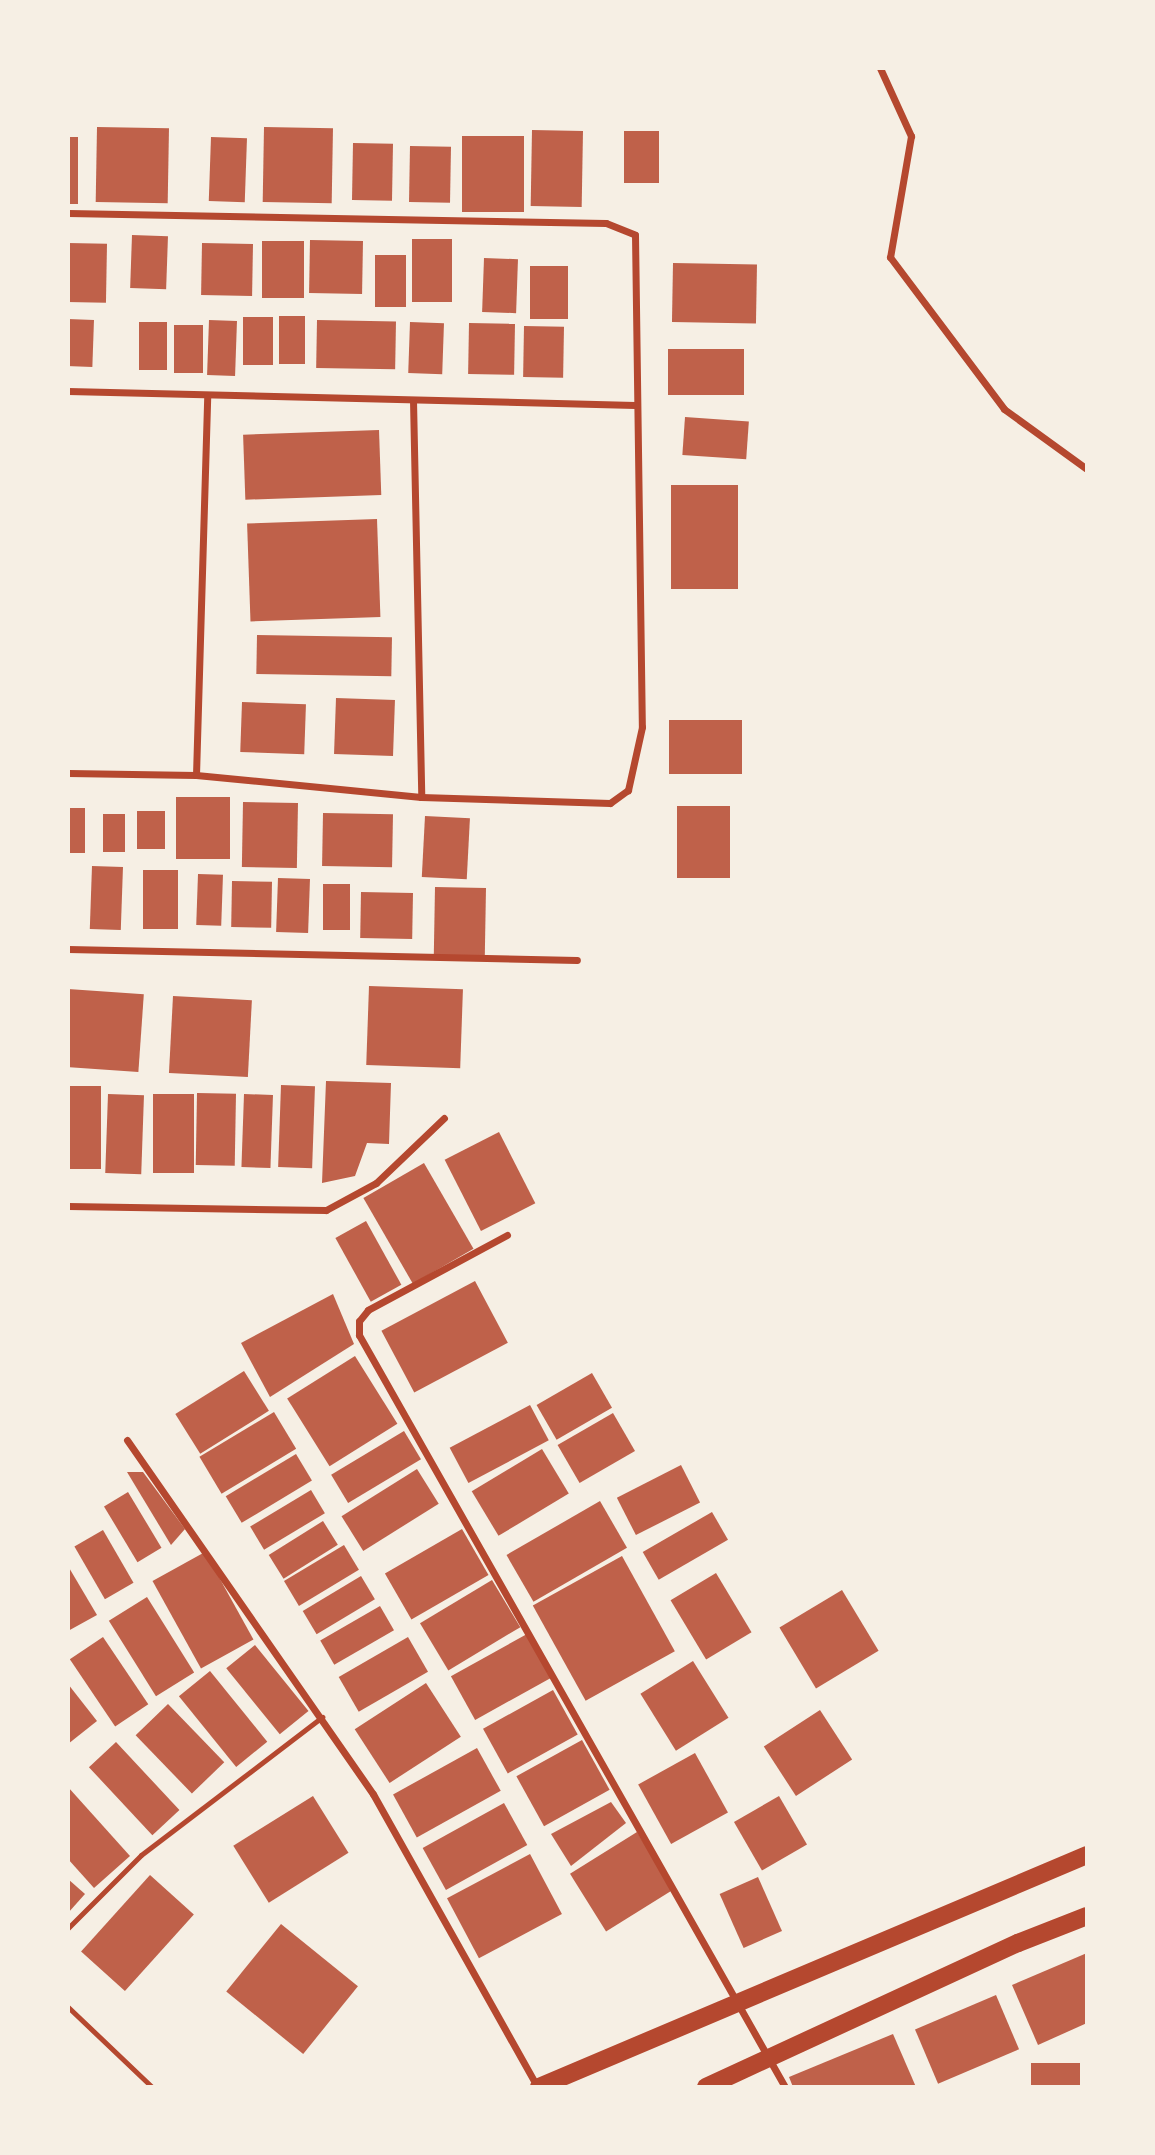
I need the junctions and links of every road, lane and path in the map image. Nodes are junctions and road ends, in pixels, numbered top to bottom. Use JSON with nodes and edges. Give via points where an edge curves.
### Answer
{"nodes":[{"id":1,"x":880,"y":68,"type":"edge"},
{"id":2,"x":68,"y":213,"type":"edge"},
{"id":3,"x":68,"y":391,"type":"edge"},
{"id":4,"x":207,"y":395,"type":"junction"},
{"id":5,"x":414,"y":400,"type":"junction"},
{"id":6,"x":635,"y":405,"type":"junction"},
{"id":7,"x":1087,"y":469,"type":"edge"},
{"id":8,"x":68,"y":773,"type":"edge"},
{"id":9,"x":196,"y":775,"type":"junction"},
{"id":10,"x":421,"y":797,"type":"junction"},
{"id":11,"x":68,"y":949,"type":"edge"},
{"id":12,"x":577,"y":960,"type":"dead end"},
{"id":13,"x":444,"y":1118,"type":"dead end"},
{"id":14,"x":68,"y":1206,"type":"edge"},
{"id":15,"x":507,"y":1235,"type":"dead end"},
{"id":16,"x":127,"y":1440,"type":"dead end"},
{"id":17,"x":322,"y":1717,"type":"junction"},
{"id":18,"x":1087,"y":1854,"type":"edge"},
{"id":19,"x":1087,"y":1916,"type":"edge"},
{"id":20,"x":68,"y":1928,"type":"edge"},
{"id":21,"x":739,"y":2001,"type":"junction"},
{"id":22,"x":68,"y":2007,"type":"edge"},
{"id":23,"x":772,"y":2059,"type":"junction"},
{"id":24,"x":152,"y":2087,"type":"edge"},
{"id":25,"x":538,"y":2087,"type":"edge"},
{"id":26,"x":706,"y":2087,"type":"edge"},
{"id":27,"x":785,"y":2087,"type":"edge"}],
"edges":[{"from":1,"to":7,"type":"street","via":[[911,136],[890,257],[1004,409]]},
{"from":2,"to":6,"type":"street","via":[[621,226],[635,235],[637,254]]},
{"from":3,"to":4,"type":"street"},
{"from":4,"to":5,"type":"street"},
{"from":4,"to":9,"type":"street"},
{"from":5,"to":6,"type":"street"},
{"from":5,"to":10,"type":"street"},
{"from":6,"to":10,"type":"street","via":[[642,727],[628,790],[610,803]]},
{"from":8,"to":9,"type":"street"},
{"from":9,"to":10,"type":"street"},
{"from":11,"to":12,"type":"street"},
{"from":13,"to":14,"type":"street","via":[[376,1183],[326,1210]]},
{"from":15,"to":21,"type":"street","via":[[368,1310],[359,1321],[359,1335]]},
{"from":16,"to":17,"type":"street"},
{"from":17,"to":20,"type":"lane","via":[[141,1855]]},
{"from":17,"to":25,"type":"street","via":[[373,1794]]},
{"from":18,"to":21,"type":"main road"},
{"from":19,"to":23,"type":"main road","via":[[1018,1943]]},
{"from":21,"to":23,"type":"street"},
{"from":21,"to":25,"type":"main road"},
{"from":22,"to":24,"type":"lane"},
{"from":23,"to":26,"type":"main road"},
{"from":23,"to":27,"type":"street"}]}
